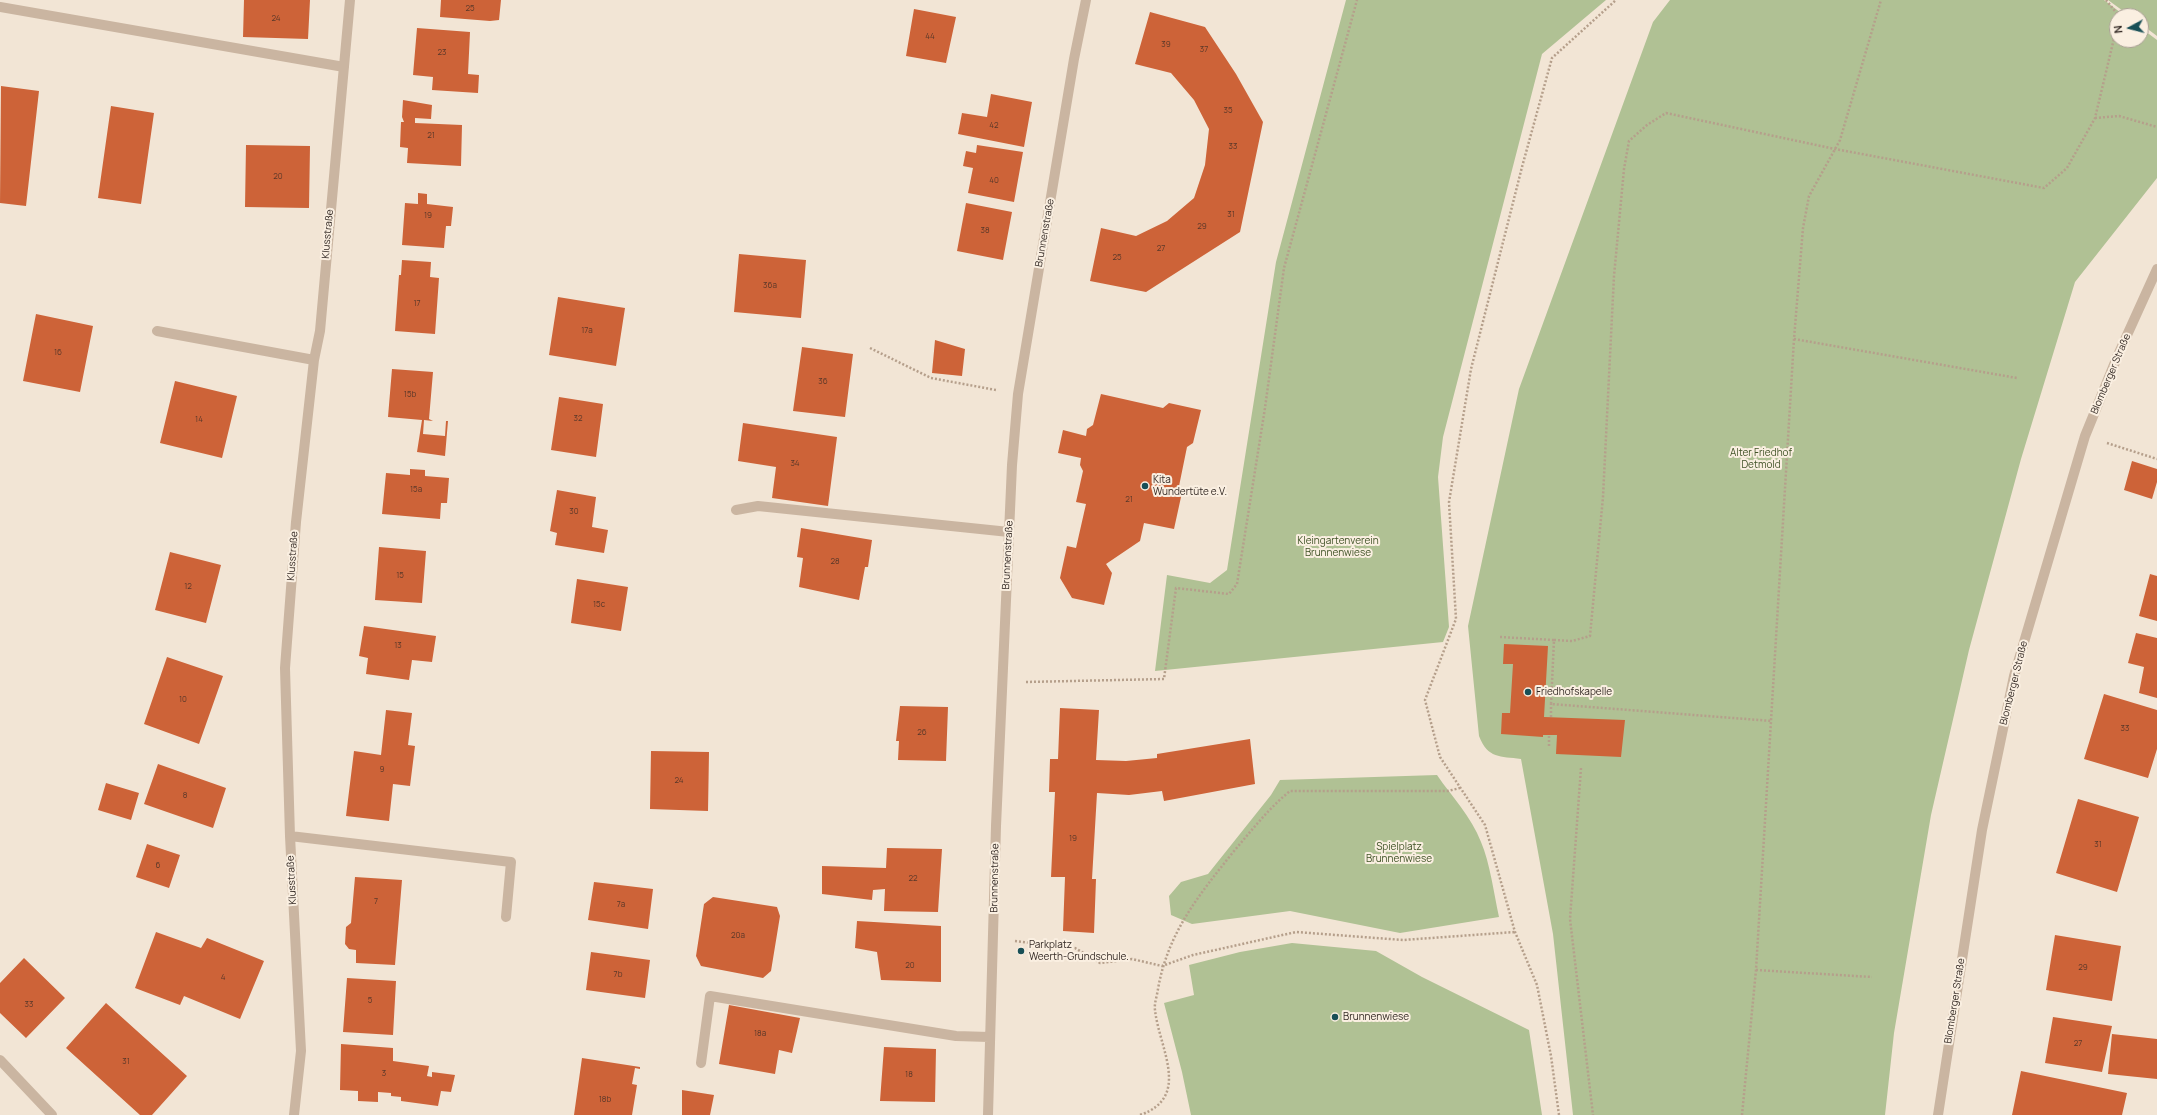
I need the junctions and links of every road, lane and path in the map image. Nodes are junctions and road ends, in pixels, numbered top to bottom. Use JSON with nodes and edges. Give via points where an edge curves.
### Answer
{"nodes":[{"id":1,"x":350,"y":0,"type":"edge"},
{"id":2,"x":1086,"y":0,"type":"edge"},
{"id":3,"x":1357,"y":0,"type":"edge"},
{"id":4,"x":1616,"y":0,"type":"edge"},
{"id":5,"x":1881,"y":0,"type":"edge"},
{"id":6,"x":2106,"y":0,"type":"edge"},
{"id":7,"x":0,"y":7,"type":"edge"},
{"id":8,"x":2112,"y":8,"type":"edge"},
{"id":9,"x":2112,"y":48,"type":"edge"},
{"id":10,"x":344,"y":67,"type":"junction"},
{"id":11,"x":2095,"y":118,"type":"junction"},
{"id":12,"x":2157,"y":127,"type":"edge"},
{"id":13,"x":1835,"y":149,"type":"junction"},
{"id":14,"x":2157,"y":269,"type":"edge"},
{"id":15,"x":157,"y":331,"type":"dead end"},
{"id":16,"x":1794,"y":339,"type":"junction"},
{"id":17,"x":870,"y":348,"type":"dead end"},
{"id":18,"x":314,"y":360,"type":"junction"},
{"id":19,"x":2017,"y":378,"type":"dead end"},
{"id":20,"x":1018,"y":394,"type":"junction"},
{"id":21,"x":2125,"y":449,"type":"dead end"},
{"id":22,"x":2157,"y":459,"type":"edge"},
{"id":23,"x":736,"y":510,"type":"dead end"},
{"id":24,"x":1009,"y":532,"type":"junction"},
{"id":25,"x":1500,"y":637,"type":"dead end"},
{"id":26,"x":1554,"y":640,"type":"junction"},
{"id":27,"x":1002,"y":682,"type":"junction"},
{"id":28,"x":1551,"y":704,"type":"junction"},
{"id":29,"x":1550,"y":717,"type":"dead end"},
{"id":30,"x":1772,"y":721,"type":"junction"},
{"id":31,"x":1549,"y":735,"type":"dead end"},
{"id":32,"x":1548,"y":746,"type":"dead end"},
{"id":33,"x":1581,"y":768,"type":"dead end"},
{"id":34,"x":1460,"y":788,"type":"junction"},
{"id":35,"x":290,"y":836,"type":"junction"},
{"id":36,"x":506,"y":917,"type":"dead end"},
{"id":37,"x":1515,"y":932,"type":"junction"},
{"id":38,"x":994,"y":938,"type":"junction"},
{"id":39,"x":1162,"y":966,"type":"junction"},
{"id":40,"x":1756,"y":970,"type":"junction"},
{"id":41,"x":1872,"y":977,"type":"dead end"},
{"id":42,"x":989,"y":1037,"type":"junction"},
{"id":43,"x":0,"y":1060,"type":"edge"},
{"id":44,"x":701,"y":1063,"type":"dead end"},
{"id":45,"x":52,"y":1115,"type":"edge"},
{"id":46,"x":294,"y":1115,"type":"edge"},
{"id":47,"x":988,"y":1115,"type":"edge"},
{"id":48,"x":1140,"y":1115,"type":"edge"},
{"id":49,"x":1560,"y":1115,"type":"edge"},
{"id":50,"x":1593,"y":1115,"type":"edge"},
{"id":51,"x":1742,"y":1115,"type":"edge"},
{"id":52,"x":1938,"y":1115,"type":"edge"}],
"edges":[{"from":1,"to":10,"type":"street","name":"Klusstraße"},
{"from":2,"to":20,"type":"street","name":"Brunnenstraße"},
{"from":3,"to":27,"type":"path","via":[[1284,268],[1237,584],[1229,594],[1176,588],[1164,679]]},
{"from":4,"to":34,"type":"path","via":[[1552,58],[1471,369],[1449,502],[1456,619],[1424,700],[1440,757]]},
{"from":5,"to":13,"type":"path","via":[[1840,140]]},
{"from":6,"to":8,"type":"path"},
{"from":7,"to":10,"type":"street"},
{"from":9,"to":11,"type":"path"},
{"from":10,"to":18,"type":"street","name":"Klusstraße","via":[[320,331]]},
{"from":11,"to":12,"type":"path","via":[[2119,116]]},
{"from":11,"to":13,"type":"path","via":[[2068,168],[2044,188]]},
{"from":13,"to":16,"type":"path","via":[[1809,196],[1803,228]]},
{"from":13,"to":26,"type":"path","via":[[1666,113],[1629,140],[1614,276],[1604,497],[1590,636],[1572,641]]},
{"from":14,"to":52,"type":"street","name":"Blomberger Straße","via":[[2085,436],[2014,676],[1982,830]]},
{"from":15,"to":18,"type":"street"},
{"from":16,"to":19,"type":"path"},
{"from":16,"to":30,"type":"path"},
{"from":17,"to":20,"type":"path","via":[[930,378]]},
{"from":18,"to":35,"type":"street","name":"Klusstraße","via":[[296,522],[285,668]]},
{"from":20,"to":24,"type":"street","name":"Brunnenstraße"},
{"from":21,"to":22,"type":"path"},
{"from":23,"to":24,"type":"street","via":[[758,506]]},
{"from":24,"to":27,"type":"street","name":"Brunnenstraße"},
{"from":25,"to":26,"type":"path"},
{"from":26,"to":28,"type":"path"},
{"from":27,"to":38,"type":"street","name":"Brunnenstraße"},
{"from":28,"to":29,"type":"path"},
{"from":28,"to":30,"type":"path"},
{"from":30,"to":40,"type":"path"},
{"from":31,"to":32,"type":"path"},
{"from":33,"to":50,"type":"path","via":[[1570,919]]},
{"from":34,"to":37,"type":"path","via":[[1485,825]]},
{"from":34,"to":39,"type":"path","via":[[1448,791],[1290,791],[1271,806],[1200,893],[1182,921]]},
{"from":35,"to":36,"type":"street","via":[[511,862]]},
{"from":35,"to":46,"type":"street","name":"Klusstraße","via":[[301,1051]]},
{"from":37,"to":39,"type":"path","via":[[1403,940],[1296,932],[1192,955]]},
{"from":37,"to":49,"type":"path","via":[[1537,984]]},
{"from":38,"to":39,"type":"path","via":[[1075,948],[1100,963],[1132,959]]},
{"from":38,"to":42,"type":"street","name":"Brunnenstraße"},
{"from":39,"to":48,"type":"path","via":[[1155,1009],[1169,1073],[1166,1096],[1153,1110]]},
{"from":40,"to":41,"type":"path"},
{"from":40,"to":51,"type":"path"},
{"from":42,"to":44,"type":"street","via":[[956,1036],[710,996]]},
{"from":42,"to":47,"type":"street","name":"Brunnenstraße"},
{"from":43,"to":45,"type":"street"}]}
